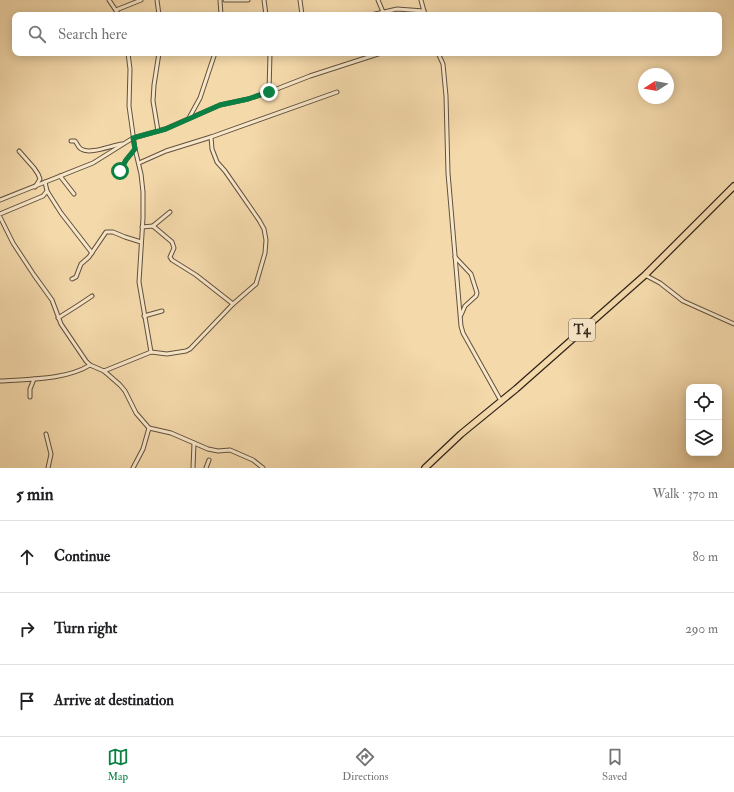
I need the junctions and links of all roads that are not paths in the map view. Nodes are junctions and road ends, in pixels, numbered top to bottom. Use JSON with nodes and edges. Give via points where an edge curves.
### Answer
{"nodes":[{"id":1,"x":108,"y":0,"type":"edge"},
{"id":2,"x":141,"y":0,"type":"edge"},
{"id":3,"x":157,"y":0,"type":"edge"},
{"id":4,"x":220,"y":0,"type":"edge"},
{"id":5,"x":225,"y":0,"type":"edge"},
{"id":6,"x":248,"y":0,"type":"edge"},
{"id":7,"x":260,"y":0,"type":"edge"},
{"id":8,"x":300,"y":0,"type":"edge"},
{"id":9,"x":378,"y":0,"type":"edge"},
{"id":10,"x":421,"y":0,"type":"edge"},
{"id":11,"x":265,"y":1,"type":"edge"},
{"id":12,"x":221,"y":8,"type":"junction"},
{"id":13,"x":116,"y":10,"type":"joint"},
{"id":14,"x":424,"y":11,"type":"joint"},
{"id":15,"x":159,"y":12,"type":"edge"},
{"id":16,"x":221,"y":12,"type":"edge"},
{"id":17,"x":266,"y":12,"type":"edge"},
{"id":18,"x":302,"y":12,"type":"edge"},
{"id":19,"x":383,"y":12,"type":"joint"},
{"id":20,"x":128,"y":56,"type":"edge"},
{"id":21,"x":159,"y":56,"type":"edge"},
{"id":22,"x":214,"y":56,"type":"edge"},
{"id":23,"x":270,"y":56,"type":"edge"},
{"id":24,"x":372,"y":56,"type":"edge"},
{"id":25,"x":439,"y":56,"type":"edge"},
{"id":26,"x":269,"y":92,"type":"junction"},
{"id":27,"x":337,"y":92,"type":"dead end"},
{"id":28,"x":189,"y":118,"type":"junction"},
{"id":29,"x":158,"y":131,"type":"junction"},
{"id":30,"x":211,"y":137,"type":"junction"},
{"id":31,"x":133,"y":138,"type":"junction"},
{"id":32,"x":71,"y":141,"type":"dead end"},
{"id":33,"x":124,"y":143,"type":"junction"},
{"id":34,"x":135,"y":149,"type":"junction"},
{"id":35,"x":19,"y":151,"type":"dead end"},
{"id":36,"x":139,"y":163,"type":"junction"},
{"id":37,"x":120,"y":171,"type":"dead end"},
{"id":38,"x":60,"y":176,"type":"junction"},
{"id":39,"x":45,"y":182,"type":"junction"},
{"id":40,"x":734,"y":186,"type":"edge"},
{"id":41,"x":35,"y":187,"type":"junction"},
{"id":42,"x":47,"y":190,"type":"junction"},
{"id":43,"x":74,"y":194,"type":"dead end"},
{"id":44,"x":0,"y":200,"type":"edge"},
{"id":45,"x":170,"y":212,"type":"dead end"},
{"id":46,"x":0,"y":216,"type":"edge"},
{"id":47,"x":153,"y":226,"type":"junction"},
{"id":48,"x":142,"y":227,"type":"junction"},
{"id":49,"x":141,"y":242,"type":"junction"},
{"id":50,"x":87,"y":247,"type":"junction"},
{"id":51,"x":95,"y":248,"type":"junction"},
{"id":52,"x":92,"y":253,"type":"junction"},
{"id":53,"x":454,"y":256,"type":"junction"},
{"id":54,"x":646,"y":275,"type":"junction"},
{"id":55,"x":72,"y":279,"type":"dead end"},
{"id":56,"x":92,"y":296,"type":"dead end"},
{"id":57,"x":233,"y":304,"type":"junction"},
{"id":58,"x":162,"y":311,"type":"dead end"},
{"id":59,"x":144,"y":316,"type":"junction"},
{"id":60,"x":460,"y":317,"type":"junction"},
{"id":61,"x":58,"y":318,"type":"junction"},
{"id":62,"x":734,"y":324,"type":"edge"},
{"id":63,"x":151,"y":352,"type":"junction"},
{"id":64,"x":90,"y":365,"type":"junction"},
{"id":65,"x":104,"y":371,"type":"junction"},
{"id":66,"x":34,"y":379,"type":"junction"},
{"id":67,"x":0,"y":381,"type":"edge"},
{"id":68,"x":30,"y":397,"type":"dead end"},
{"id":69,"x":501,"y":401,"type":"junction"},
{"id":70,"x":149,"y":428,"type":"junction"},
{"id":71,"x":46,"y":434,"type":"dead end"},
{"id":72,"x":194,"y":443,"type":"junction"},
{"id":73,"x":209,"y":460,"type":"dead end"},
{"id":74,"x":48,"y":468,"type":"edge"},
{"id":75,"x":133,"y":468,"type":"edge"},
{"id":76,"x":194,"y":468,"type":"edge"},
{"id":77,"x":206,"y":468,"type":"edge"},
{"id":78,"x":263,"y":468,"type":"edge"},
{"id":79,"x":425,"y":468,"type":"edge"}],
"edges":[{"from":1,"to":13,"type":"street"},
{"from":2,"to":13,"type":"street"},
{"from":3,"to":15,"type":"street"},
{"from":4,"to":12,"type":"street"},
{"from":5,"to":6,"type":"street"},
{"from":5,"to":12,"type":"street"},
{"from":7,"to":11,"type":"street"},
{"from":8,"to":18,"type":"street"},
{"from":9,"to":19,"type":"street"},
{"from":10,"to":14,"type":"street"},
{"from":11,"to":17,"type":"street"},
{"from":12,"to":16,"type":"street"},
{"from":14,"to":19,"type":"street","via":[[406,9]]},
{"from":20,"to":31,"type":"street","via":[[128,92]]},
{"from":21,"to":29,"type":"street","via":[[153,101]]},
{"from":22,"to":28,"type":"street","via":[[200,98]]},
{"from":23,"to":26,"type":"street"},
{"from":24,"to":26,"type":"street"},
{"from":25,"to":53,"type":"street","via":[[443,64],[446,96]]},
{"from":26,"to":28,"type":"street","via":[[220,105]]},
{"from":27,"to":30,"type":"street"},
{"from":28,"to":29,"type":"street"},
{"from":29,"to":31,"type":"street"},
{"from":30,"to":36,"type":"street","via":[[166,151]]},
{"from":30,"to":57,"type":"street","via":[[217,162],[259,220],[266,240],[256,284]]},
{"from":31,"to":33,"type":"street"},
{"from":31,"to":34,"type":"street"},
{"from":32,"to":33,"type":"street","via":[[75,141],[79,148],[87,150]]},
{"from":33,"to":38,"type":"street","via":[[93,163]]},
{"from":34,"to":36,"type":"street"},
{"from":34,"to":37,"type":"street"},
{"from":35,"to":41,"type":"street","via":[[38,174],[40,179]]},
{"from":36,"to":48,"type":"street"},
{"from":38,"to":39,"type":"street"},
{"from":38,"to":43,"type":"street"},
{"from":39,"to":41,"type":"street"},
{"from":39,"to":42,"type":"street"},
{"from":40,"to":54,"type":"highway","number":"T4"},
{"from":41,"to":44,"type":"street"},
{"from":42,"to":46,"type":"street","via":[[40,199]]},
{"from":42,"to":50,"type":"street"},
{"from":45,"to":47,"type":"street"},
{"from":46,"to":61,"type":"street","via":[[13,243],[52,300]]},
{"from":47,"to":48,"type":"street"},
{"from":47,"to":57,"type":"street","via":[[172,242],[172,260],[196,274]]},
{"from":48,"to":49,"type":"street"},
{"from":49,"to":51,"type":"street","via":[[109,231],[103,234]]},
{"from":49,"to":59,"type":"street","via":[[140,282]]},
{"from":50,"to":51,"type":"street"},
{"from":50,"to":52,"type":"street"},
{"from":51,"to":52,"type":"street"},
{"from":52,"to":55,"type":"street","via":[[81,264],[76,277]]},
{"from":53,"to":60,"type":"street"},
{"from":53,"to":60,"type":"street","via":[[471,274],[477,293],[465,306]]},
{"from":54,"to":62,"type":"street","via":[[683,301]]},
{"from":54,"to":69,"type":"highway","number":"T4"},
{"from":56,"to":61,"type":"street"},
{"from":57,"to":63,"type":"street","via":[[186,351],[167,354]]},
{"from":58,"to":59,"type":"street"},
{"from":59,"to":63,"type":"street"},
{"from":60,"to":69,"type":"street","via":[[463,333]]},
{"from":61,"to":64,"type":"street"},
{"from":63,"to":65,"type":"street"},
{"from":64,"to":65,"type":"street"},
{"from":64,"to":66,"type":"street","via":[[79,371]]},
{"from":65,"to":70,"type":"street","via":[[125,391],[136,413]]},
{"from":66,"to":67,"type":"street"},
{"from":66,"to":68,"type":"street"},
{"from":69,"to":79,"type":"highway","number":"T4"},
{"from":70,"to":72,"type":"street","via":[[171,433]]},
{"from":70,"to":75,"type":"street"},
{"from":71,"to":74,"type":"street","via":[[50,454]]},
{"from":72,"to":76,"type":"street"},
{"from":72,"to":78,"type":"street","via":[[214,450],[230,450],[249,458]]},
{"from":73,"to":77,"type":"street"}]}
